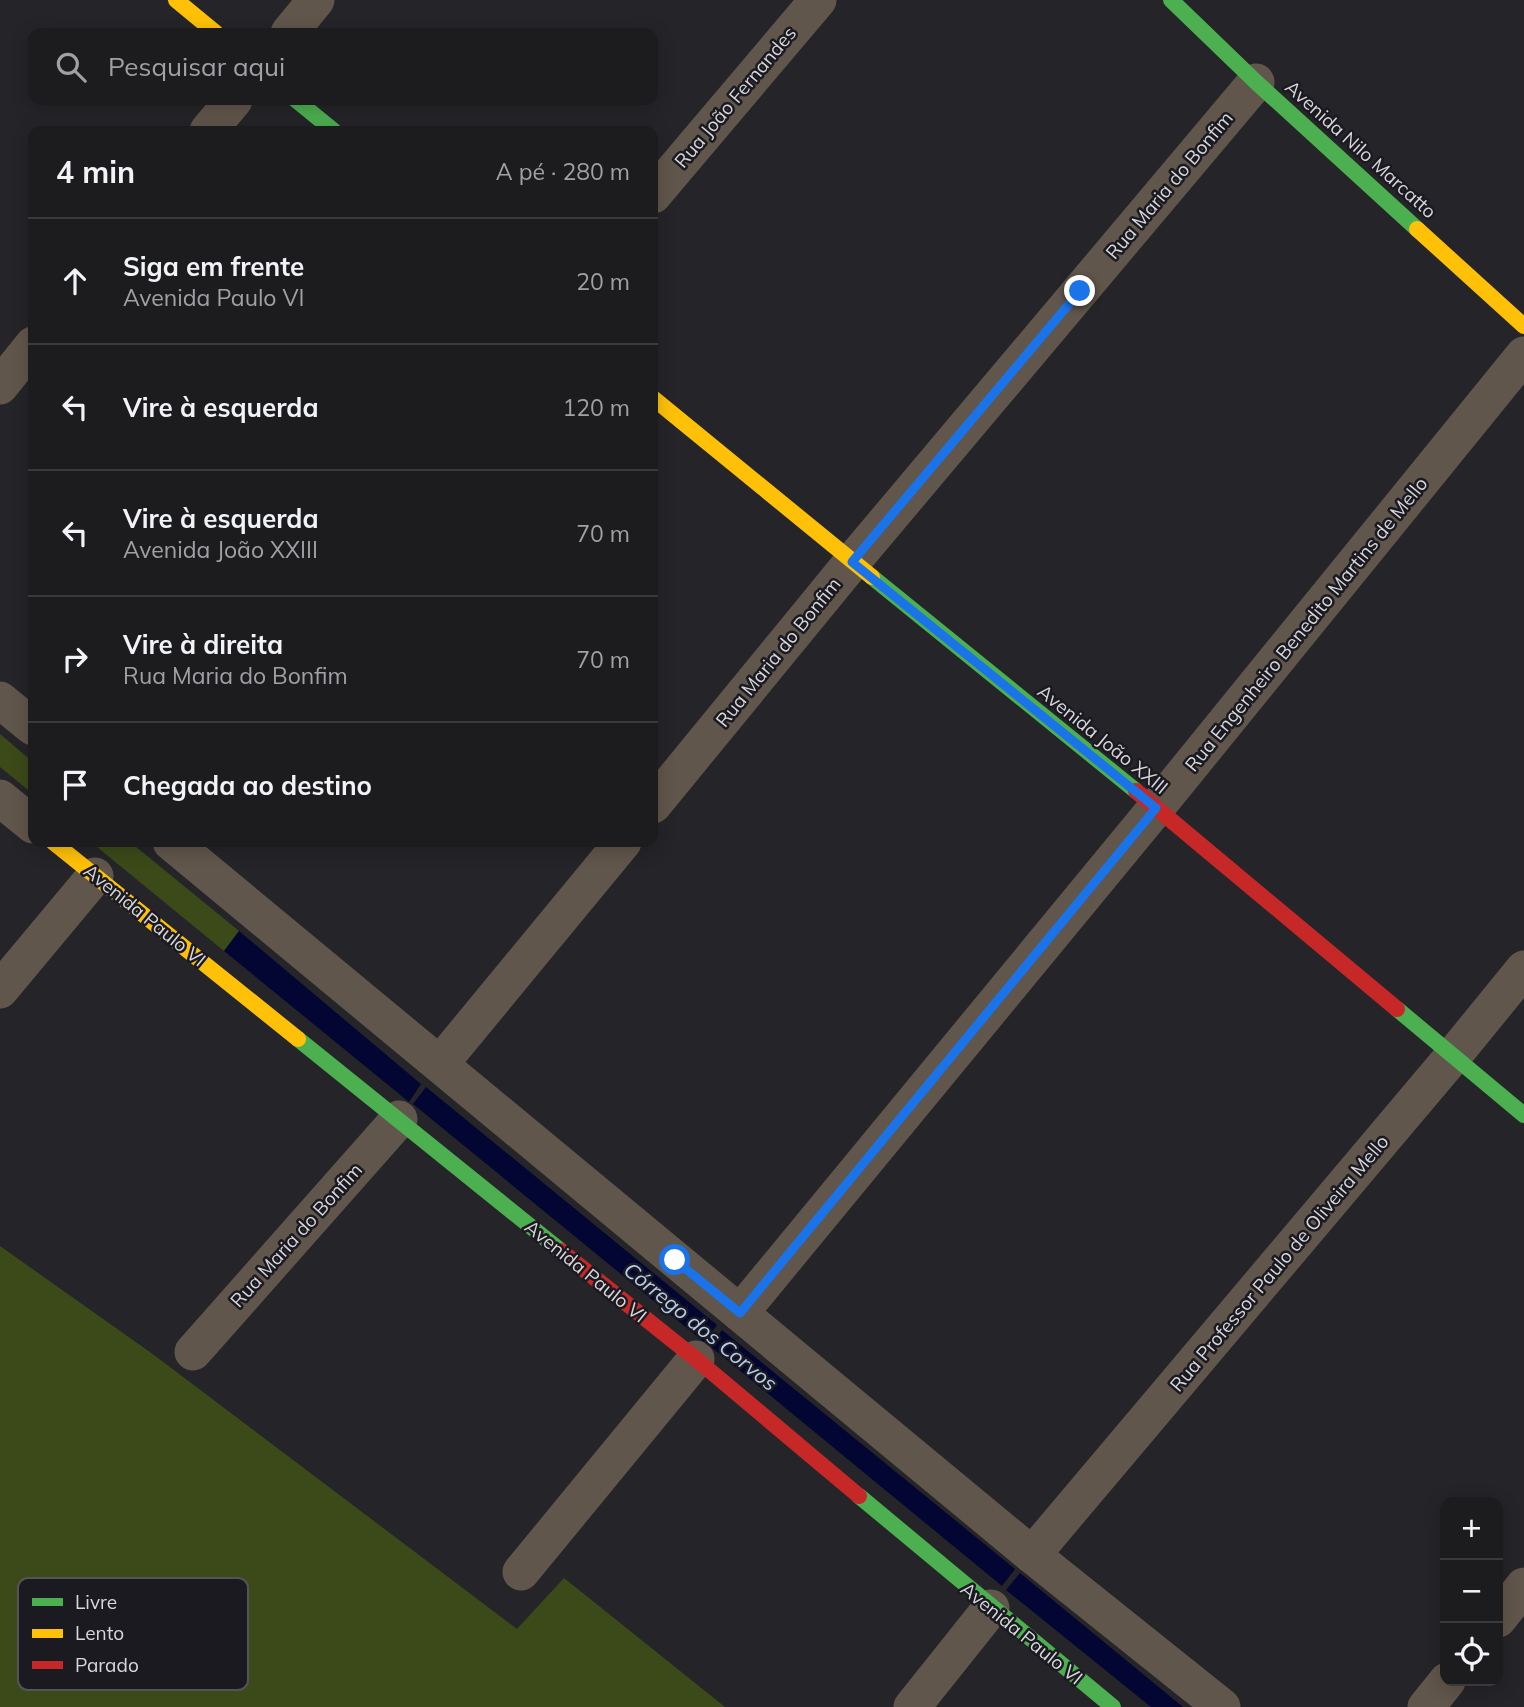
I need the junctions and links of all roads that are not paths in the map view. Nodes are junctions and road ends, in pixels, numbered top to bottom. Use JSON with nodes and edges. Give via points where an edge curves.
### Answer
{"nodes":[{"id":1,"x":176,"y":0,"type":"edge"},
{"id":2,"x":316,"y":0,"type":"edge"},
{"id":3,"x":818,"y":0,"type":"edge"},
{"id":4,"x":1171,"y":0,"type":"edge"},
{"id":5,"x":210,"y":28,"type":"edge"},
{"id":6,"x":293,"y":28,"type":"edge"},
{"id":7,"x":1256,"y":82,"type":"junction"},
{"id":8,"x":230,"y":105,"type":"edge"},
{"id":9,"x":302,"y":105,"type":"edge"},
{"id":10,"x":212,"y":126,"type":"edge"},
{"id":11,"x":328,"y":126,"type":"edge"},
{"id":12,"x":658,"y":189,"type":"edge"},
{"id":13,"x":1524,"y":326,"type":"edge"},
{"id":14,"x":28,"y":351,"type":"edge"},
{"id":15,"x":1524,"y":355,"type":"edge"},
{"id":16,"x":0,"y":386,"type":"edge"},
{"id":17,"x":658,"y":402,"type":"edge"},
{"id":18,"x":852,"y":562,"type":"junction"},
{"id":19,"x":0,"y":700,"type":"edge"},
{"id":20,"x":28,"y":723,"type":"edge"},
{"id":21,"x":0,"y":798,"type":"edge"},
{"id":22,"x":658,"y":799,"type":"edge"},
{"id":23,"x":1156,"y":808,"type":"junction"},
{"id":24,"x":28,"y":821,"type":"edge"},
{"id":25,"x":60,"y":847,"type":"edge"},
{"id":26,"x":177,"y":847,"type":"edge"},
{"id":27,"x":619,"y":847,"type":"edge"},
{"id":28,"x":95,"y":876,"type":"junction"},
{"id":29,"x":1524,"y":969,"type":"edge"},
{"id":30,"x":0,"y":990,"type":"edge"},
{"id":31,"x":1453,"y":1056,"type":"junction"},
{"id":32,"x":440,"y":1064,"type":"junction"},
{"id":33,"x":1524,"y":1115,"type":"edge"},
{"id":34,"x":399,"y":1119,"type":"junction"},
{"id":35,"x":740,"y":1313,"type":"junction"},
{"id":36,"x":192,"y":1352,"type":"dead end"},
{"id":37,"x":696,"y":1359,"type":"junction"},
{"id":38,"x":1031,"y":1555,"type":"junction"},
{"id":39,"x":521,"y":1572,"type":"dead end"},
{"id":40,"x":1524,"y":1586,"type":"edge"},
{"id":41,"x":991,"y":1608,"type":"junction"},
{"id":42,"x":1503,"y":1613,"type":"edge"},
{"id":43,"x":1443,"y":1686,"type":"edge"},
{"id":44,"x":912,"y":1707,"type":"edge"},
{"id":45,"x":1113,"y":1707,"type":"edge"},
{"id":46,"x":1222,"y":1707,"type":"edge"},
{"id":47,"x":1426,"y":1707,"type":"edge"}],
"edges":[{"from":1,"to":5,"type":"street"},
{"from":2,"to":6,"type":"street"},
{"from":3,"to":12,"type":"street","name":"Rua João Fernandes"},
{"from":4,"to":7,"type":"street","name":"Avenida Nilo Marcatto"},
{"from":7,"to":13,"type":"street","name":"Avenida Nilo Marcatto"},
{"from":7,"to":18,"type":"street","name":"Rua Maria do Bonfim"},
{"from":8,"to":10,"type":"street"},
{"from":9,"to":11,"type":"street"},
{"from":14,"to":16,"type":"street"},
{"from":15,"to":23,"type":"street","name":"Rua Engenheiro Benedito Martins de Mello"},
{"from":17,"to":18,"type":"street","name":"Avenida João XXIII"},
{"from":18,"to":22,"type":"street","name":"Rua Maria do Bonfim"},
{"from":18,"to":23,"type":"street","name":"Avenida João XXIII"},
{"from":19,"to":20,"type":"street"},
{"from":21,"to":24,"type":"street"},
{"from":23,"to":31,"type":"street","name":"Avenida João XXIII"},
{"from":23,"to":35,"type":"street","name":"Rua Engenheiro Benedito Martins de Mello"},
{"from":25,"to":28,"type":"street","name":"Avenida Paulo VI"},
{"from":26,"to":32,"type":"street"},
{"from":27,"to":32,"type":"street"},
{"from":28,"to":30,"type":"street"},
{"from":28,"to":34,"type":"street","name":"Avenida Paulo VI"},
{"from":29,"to":31,"type":"street","name":"Rua Professor Paulo de Oliveira Mello"},
{"from":31,"to":33,"type":"street","name":"Avenida João XXIII"},
{"from":31,"to":38,"type":"street","name":"Rua Professor Paulo de Oliveira Mello"},
{"from":32,"to":35,"type":"street"},
{"from":34,"to":36,"type":"street","name":"Rua Maria do Bonfim"},
{"from":34,"to":37,"type":"street","name":"Avenida Paulo VI"},
{"from":35,"to":38,"type":"street"},
{"from":37,"to":39,"type":"street"},
{"from":37,"to":41,"type":"street","name":"Avenida Paulo VI"},
{"from":38,"to":46,"type":"street"},
{"from":40,"to":42,"type":"street"},
{"from":41,"to":44,"type":"street"},
{"from":41,"to":45,"type":"street","name":"Avenida Paulo VI"},
{"from":43,"to":47,"type":"street"}]}
